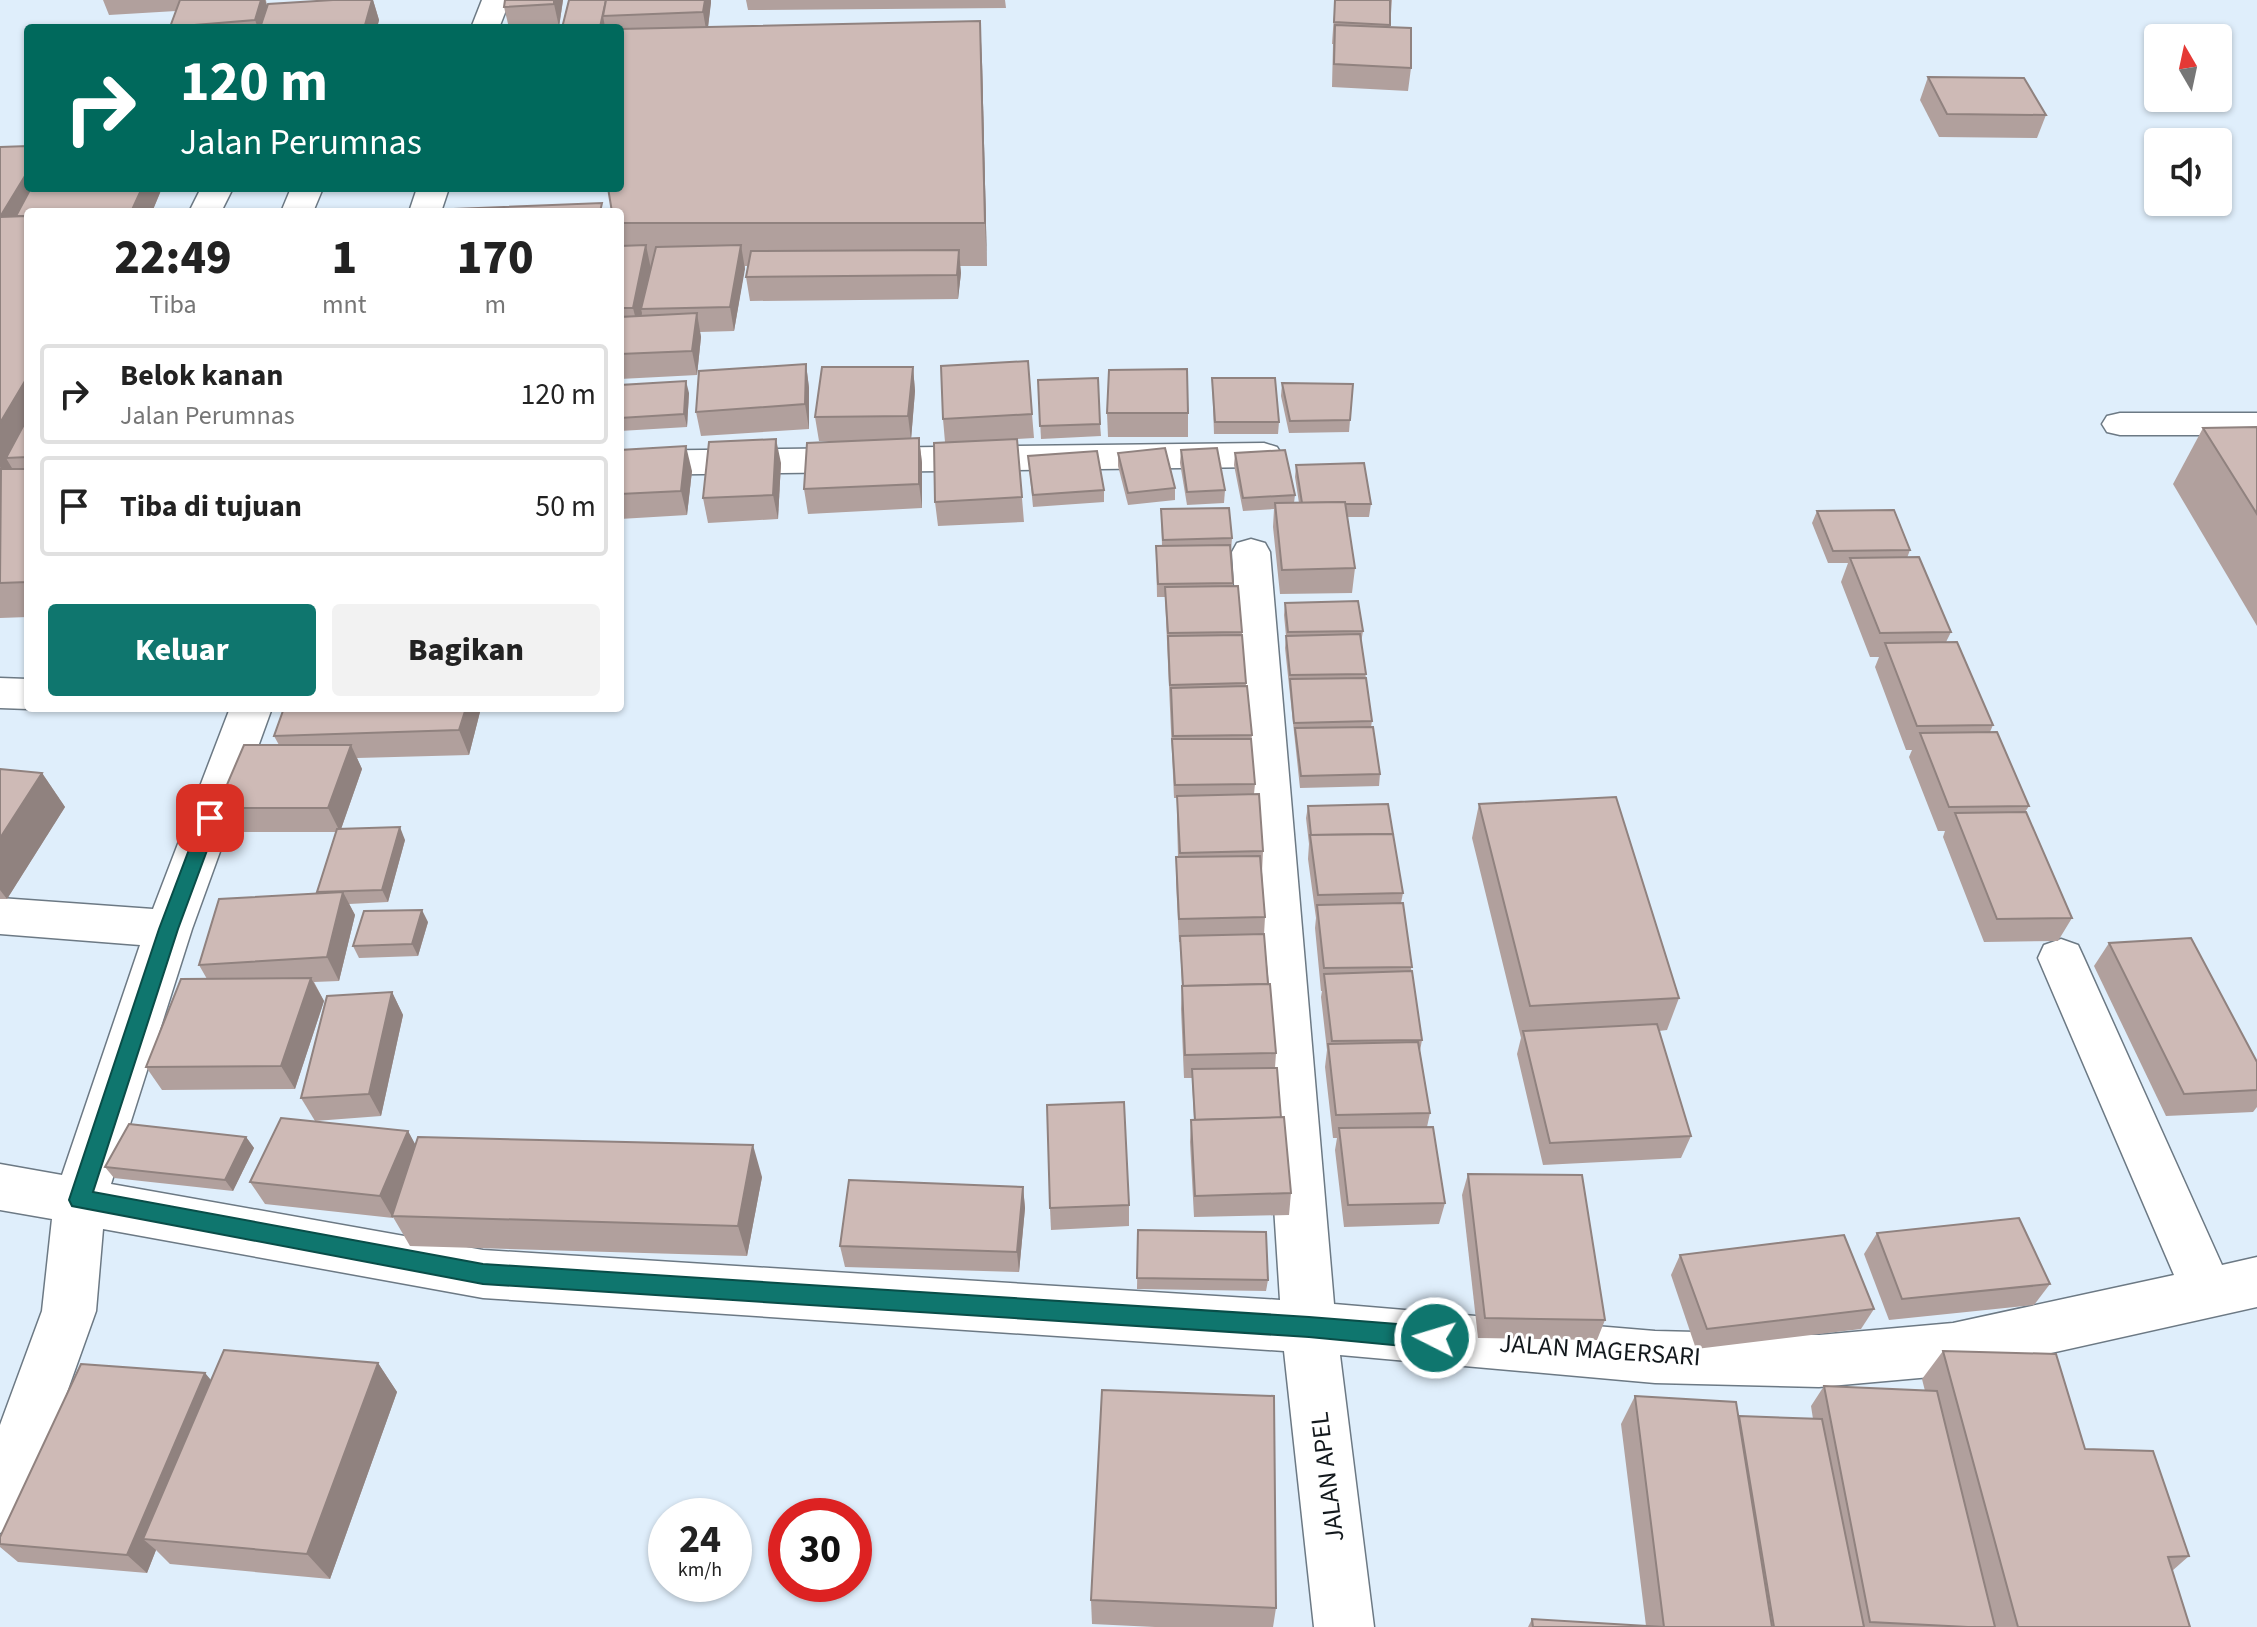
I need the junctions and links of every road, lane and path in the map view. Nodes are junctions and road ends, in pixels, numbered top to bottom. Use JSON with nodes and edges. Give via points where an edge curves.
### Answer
{"nodes":[{"id":1,"x":496,"y":0,"type":"edge"},
{"id":2,"x":487,"y":24,"type":"edge"},
{"id":3,"x":2120,"y":424,"type":"dead end"},
{"id":4,"x":2257,"y":424,"type":"edge"},
{"id":5,"x":1264,"y":455,"type":"edge"},
{"id":6,"x":624,"y":463,"type":"edge"},
{"id":7,"x":1251,"y":552,"type":"dead end"},
{"id":8,"x":0,"y":693,"type":"edge"},
{"id":9,"x":24,"y":694,"type":"edge"},
{"id":10,"x":250,"y":712,"type":"edge"},
{"id":11,"x":0,"y":916,"type":"edge"},
{"id":12,"x":169,"y":929,"type":"junction"},
{"id":13,"x":2061,"y":958,"type":"dead end"},
{"id":14,"x":0,"y":1187,"type":"edge"},
{"id":15,"x":80,"y":1200,"type":"junction"},
{"id":16,"x":2232,"y":1287,"type":"edge"},
{"id":17,"x":1309,"y":1327,"type":"junction"},
{"id":18,"x":0,"y":1504,"type":"edge"},
{"id":19,"x":1344,"y":1627,"type":"edge"}],
"edges":[{"from":1,"to":2,"type":"street"},
{"from":3,"to":4,"type":"street"},
{"from":5,"to":6,"type":"street"},
{"from":7,"to":17,"type":"street","name":"JALAN APEL"},
{"from":8,"to":9,"type":"street"},
{"from":10,"to":12,"type":"street"},
{"from":11,"to":12,"type":"street"},
{"from":12,"to":15,"type":"street"},
{"from":13,"to":16,"type":"street"},
{"from":14,"to":15,"type":"street","name":"JALAN MAGERSARI"},
{"from":15,"to":17,"type":"street","name":"JALAN MAGERSARI","via":[[483,1274]]},
{"from":15,"to":18,"type":"street","via":[[69,1311]]},
{"from":16,"to":17,"type":"street","name":"JALAN MAGERSARI","via":[[1953,1349],[1819,1361],[1655,1357]]},
{"from":17,"to":19,"type":"street","name":"JALAN APEL"}]}
